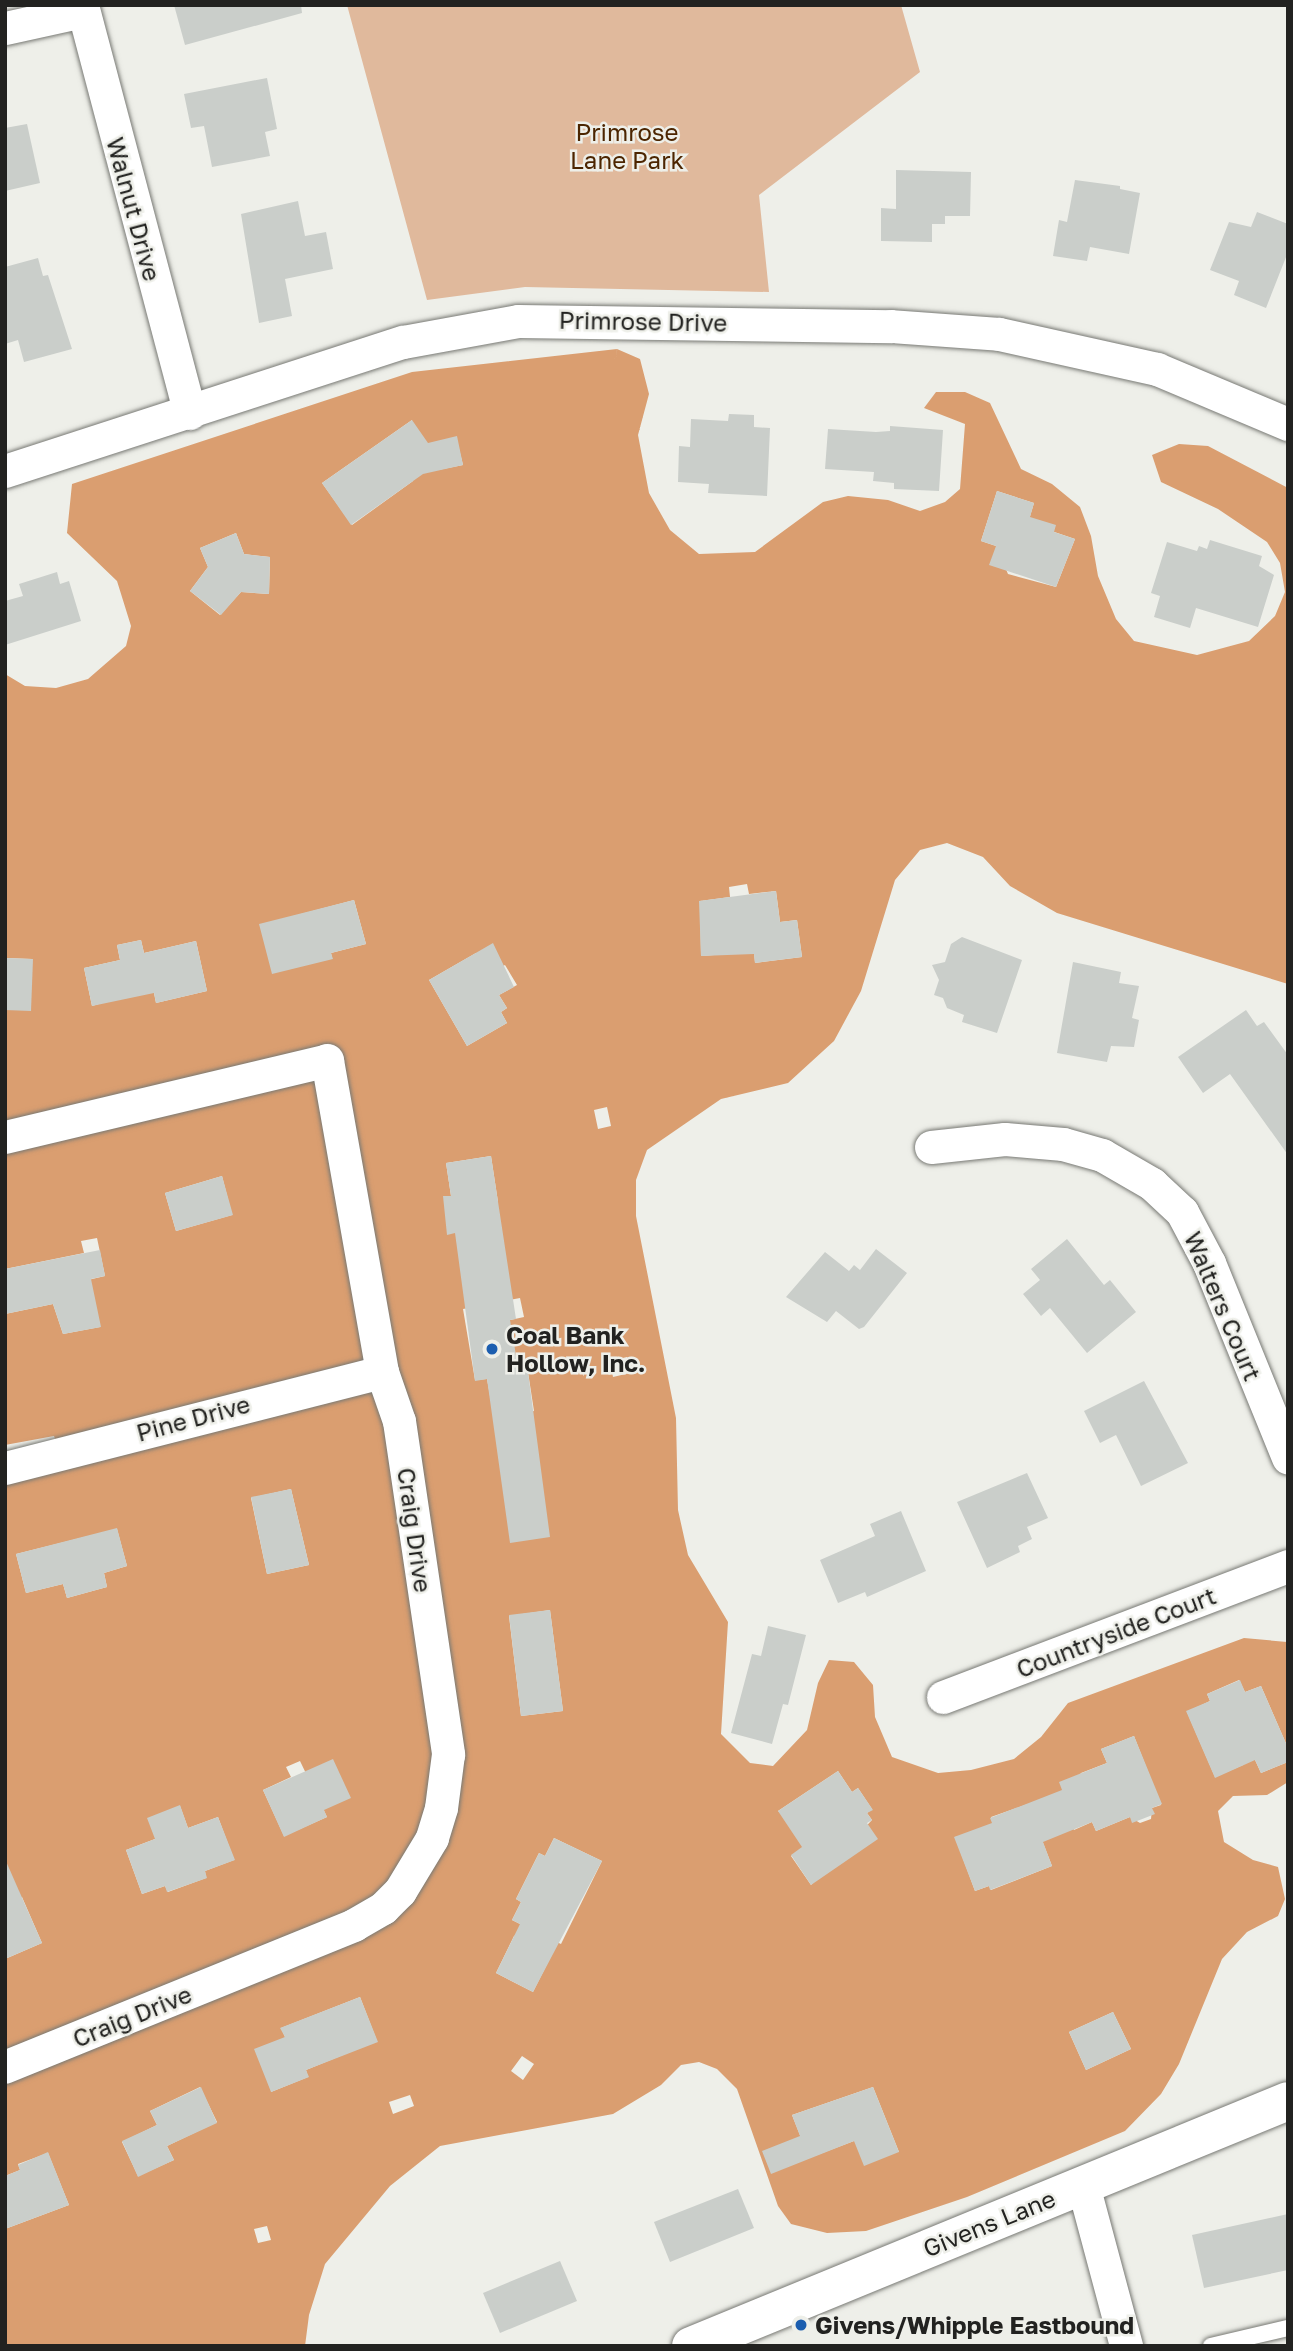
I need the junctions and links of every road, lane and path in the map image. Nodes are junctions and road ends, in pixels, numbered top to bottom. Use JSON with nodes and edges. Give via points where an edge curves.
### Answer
{"nodes":[{"id":1,"x":82,"y":8,"type":"edge"},
{"id":2,"x":5,"y":28,"type":"edge"},
{"id":3,"x":191,"y":413,"type":"junction"},
{"id":4,"x":1288,"y":424,"type":"edge"},
{"id":5,"x":5,"y":471,"type":"edge"},
{"id":6,"x":5,"y":1137,"type":"edge"},
{"id":7,"x":930,"y":1147,"type":"dead end"},
{"id":8,"x":382,"y":1372,"type":"junction"},
{"id":9,"x":1288,"y":1458,"type":"edge"},
{"id":10,"x":5,"y":1468,"type":"edge"},
{"id":11,"x":1288,"y":1566,"type":"edge"},
{"id":12,"x":943,"y":1697,"type":"dead end"},
{"id":13,"x":5,"y":2067,"type":"edge"},
{"id":14,"x":1288,"y":2101,"type":"edge"},
{"id":15,"x":1083,"y":2185,"type":"junction"},
{"id":16,"x":1288,"y":2328,"type":"edge"},
{"id":17,"x":691,"y":2346,"type":"edge"},
{"id":18,"x":1126,"y":2346,"type":"edge"},
{"id":19,"x":1211,"y":2346,"type":"edge"}],
"edges":[{"from":1,"to":2,"type":"street"},
{"from":1,"to":3,"type":"street","name":"Walnut Drive"},
{"from":3,"to":4,"type":"street","name":"Primrose Drive","via":[[403,342],[483,324],[700,322],[891,326],[1036,340],[1157,369]]},
{"from":3,"to":5,"type":"street","name":"Primrose Drive"},
{"from":6,"to":8,"type":"street","name":"Craig Drive","via":[[327,1060]]},
{"from":7,"to":9,"type":"street","name":"Walters Court","via":[[1005,1139],[1063,1144],[1102,1155],[1152,1184],[1182,1212],[1209,1264]]},
{"from":8,"to":10,"type":"street","name":"Pine Drive"},
{"from":8,"to":13,"type":"street","name":"Craig Drive","via":[[399,1421],[448,1755],[441,1808],[421,1859],[383,1908],[354,1925]]},
{"from":11,"to":12,"type":"street","name":"Countryside Court"},
{"from":14,"to":15,"type":"street","name":"Givens Lane"},
{"from":15,"to":17,"type":"street","name":"Givens Lane"},
{"from":15,"to":18,"type":"street"},
{"from":16,"to":19,"type":"lane"}]}
